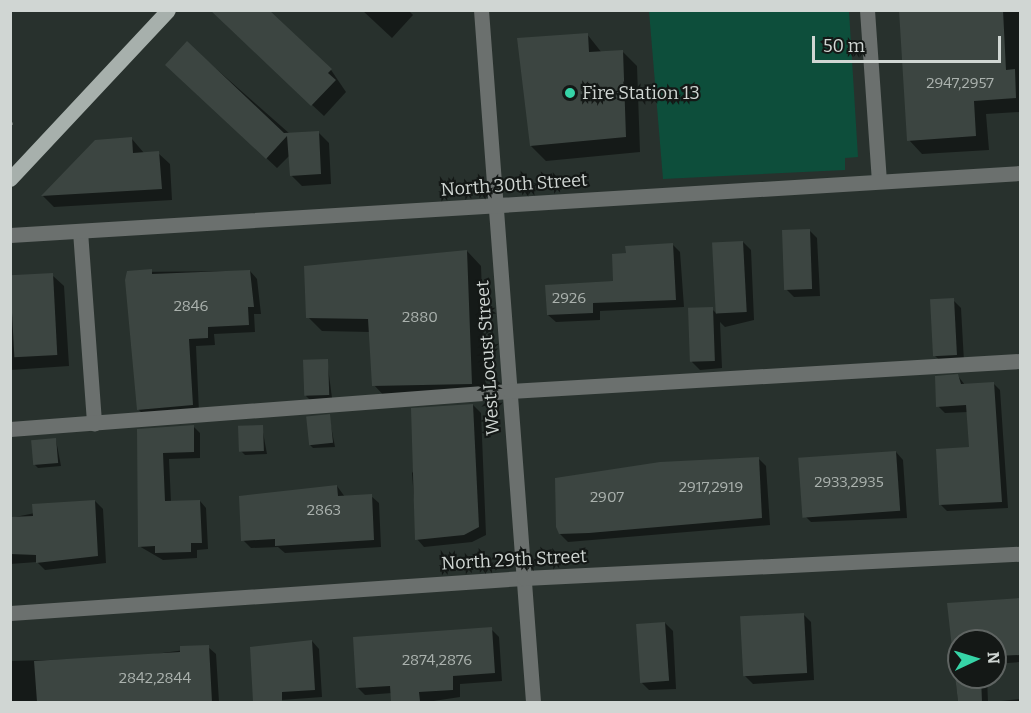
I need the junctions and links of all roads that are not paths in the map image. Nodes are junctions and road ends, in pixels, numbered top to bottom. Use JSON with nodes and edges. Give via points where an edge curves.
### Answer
{"nodes":[{"id":1,"x":168,"y":10,"type":"edge"},
{"id":2,"x":481,"y":10,"type":"edge"},
{"id":3,"x":867,"y":10,"type":"edge"},
{"id":4,"x":1020,"y":173,"type":"edge"},
{"id":5,"x":10,"y":179,"type":"edge"},
{"id":6,"x":879,"y":181,"type":"junction"},
{"id":7,"x":496,"y":207,"type":"junction"},
{"id":8,"x":80,"y":231,"type":"junction"},
{"id":9,"x":10,"y":235,"type":"edge"},
{"id":10,"x":1020,"y":361,"type":"edge"},
{"id":11,"x":510,"y":391,"type":"junction"},
{"id":12,"x":94,"y":423,"type":"junction"},
{"id":13,"x":10,"y":429,"type":"edge"},
{"id":14,"x":1020,"y":554,"type":"edge"},
{"id":15,"x":524,"y":578,"type":"junction"},
{"id":16,"x":10,"y":613,"type":"edge"},
{"id":17,"x":533,"y":702,"type":"edge"}],
"edges":[{"from":1,"to":5,"type":"main road"},
{"from":2,"to":7,"type":"street","name":"West Locust Street"},
{"from":3,"to":6,"type":"street"},
{"from":4,"to":6,"type":"street","name":"North 30th Street"},
{"from":6,"to":7,"type":"street","name":"North 30th Street"},
{"from":7,"to":8,"type":"street","name":"North 30th Street"},
{"from":7,"to":11,"type":"street","name":"West Locust Street"},
{"from":8,"to":9,"type":"street","name":"North 30th Street"},
{"from":8,"to":12,"type":"street"},
{"from":10,"to":11,"type":"street"},
{"from":11,"to":12,"type":"street"},
{"from":11,"to":15,"type":"street","name":"West Locust Street"},
{"from":12,"to":13,"type":"street"},
{"from":14,"to":15,"type":"street","name":"North 29th Street"},
{"from":15,"to":16,"type":"street","name":"North 29th Street"},
{"from":15,"to":17,"type":"street","name":"West Locust Street"}]}
